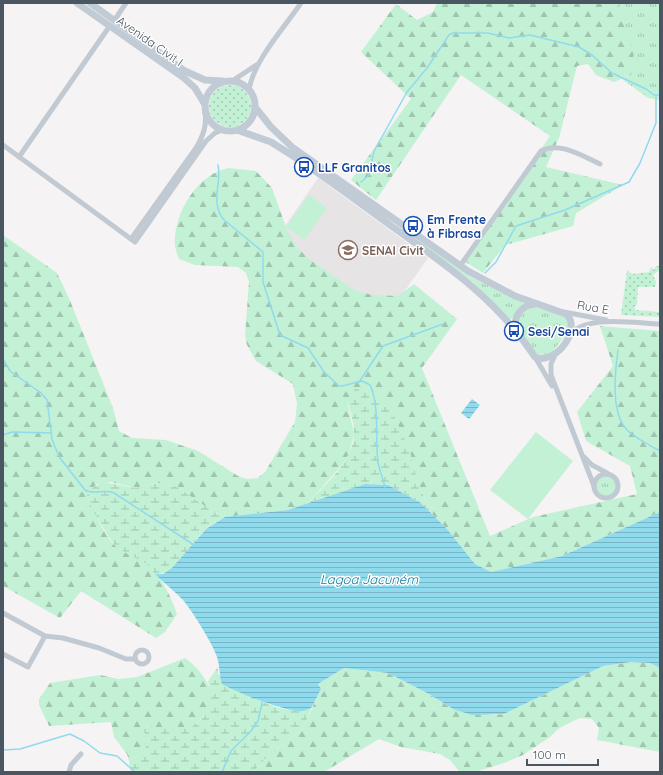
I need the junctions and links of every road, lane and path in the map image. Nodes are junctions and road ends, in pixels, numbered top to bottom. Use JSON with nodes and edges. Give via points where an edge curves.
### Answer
{"nodes":[{"id":1,"x":77,"y":3,"type":"edge"},
{"id":2,"x":90,"y":3,"type":"edge"},
{"id":3,"x":126,"y":3,"type":"edge"},
{"id":4,"x":301,"y":3,"type":"edge"},
{"id":5,"x":111,"y":24,"type":"junction"},
{"id":6,"x":260,"y":62,"type":"junction"},
{"id":7,"x":223,"y":81,"type":"junction"},
{"id":8,"x":232,"y":81,"type":"junction"},
{"id":9,"x":249,"y":89,"type":"junction"},
{"id":10,"x":204,"y":103,"type":"junction"},
{"id":11,"x":255,"y":106,"type":"junction"},
{"id":12,"x":205,"y":112,"type":"junction"},
{"id":13,"x":222,"y":130,"type":"junction"},
{"id":14,"x":237,"y":130,"type":"junction"},
{"id":15,"x":3,"y":145,"type":"edge"},
{"id":16,"x":19,"y":157,"type":"junction"},
{"id":17,"x":600,"y":164,"type":"dead end"},
{"id":18,"x":133,"y":240,"type":"junction"},
{"id":19,"x":460,"y":266,"type":"junction"},
{"id":20,"x":535,"y":304,"type":"junction"},
{"id":21,"x":563,"y":312,"type":"junction"},
{"id":22,"x":618,"y":322,"type":"junction"},
{"id":23,"x":660,"y":324,"type":"edge"},
{"id":24,"x":516,"y":331,"type":"junction"},
{"id":25,"x":571,"y":333,"type":"junction"},
{"id":26,"x":555,"y":355,"type":"junction"},
{"id":27,"x":535,"y":357,"type":"junction"},
{"id":28,"x":558,"y":397,"type":"junction"},
{"id":29,"x":583,"y":456,"type":"junction"},
{"id":30,"x":610,"y":474,"type":"junction"},
{"id":31,"x":594,"y":486,"type":"junction"},
{"id":32,"x":3,"y":613,"type":"edge"},
{"id":33,"x":45,"y":636,"type":"junction"},
{"id":34,"x":3,"y":654,"type":"edge"},
{"id":35,"x":135,"y":659,"type":"dead end"},
{"id":36,"x":82,"y":754,"type":"dead end"},
{"id":37,"x":69,"y":772,"type":"edge"}],
"edges":[{"from":1,"to":5,"type":"street","name":"Avenida Civit I"},
{"from":2,"to":5,"type":"street","name":"Avenida Civit I"},
{"from":3,"to":5,"type":"street"},
{"from":4,"to":6,"type":"street"},
{"from":5,"to":7,"type":"street","name":"Avenida Civit I","via":[[194,76],[205,80]]},
{"from":5,"to":10,"type":"street","name":"Avenida Civit I","via":[[184,78]]},
{"from":5,"to":16,"type":"street"},
{"from":6,"to":8,"type":"street"},
{"from":6,"to":9,"type":"street","via":[[251,77]]},
{"from":7,"to":8,"type":"street"},
{"from":7,"to":10,"type":"street","via":[[210,89]]},
{"from":8,"to":9,"type":"street"},
{"from":9,"to":11,"type":"street","via":[[254,97]]},
{"from":10,"to":12,"type":"street"},
{"from":11,"to":14,"type":"street","via":[[249,123]]},
{"from":11,"to":19,"type":"street","via":[[270,127],[292,147]]},
{"from":12,"to":13,"type":"street","via":[[211,123]]},
{"from":12,"to":18,"type":"street","via":[[206,123],[196,148]]},
{"from":13,"to":14,"type":"street"},
{"from":13,"to":18,"type":"street","via":[[206,141]]},
{"from":14,"to":24,"type":"street","via":[[271,142],[290,154],[444,263],[487,299]]},
{"from":15,"to":16,"type":"street"},
{"from":16,"to":18,"type":"street"},
{"from":17,"to":19,"type":"street","via":[[558,146],[549,147],[541,152]]},
{"from":19,"to":20,"type":"street","via":[[504,291]]},
{"from":20,"to":21,"type":"street"},
{"from":20,"to":24,"type":"street","via":[[524,307],[519,312],[515,321]]},
{"from":21,"to":22,"type":"street","name":"Rua E"},
{"from":21,"to":25,"type":"street","via":[[572,322]]},
{"from":22,"to":23,"type":"street","name":"Rua E"},
{"from":22,"to":25,"type":"street","name":"Rua E","via":[[585,324]]},
{"from":24,"to":27,"type":"street"},
{"from":25,"to":26,"type":"street"},
{"from":26,"to":27,"type":"street","via":[[546,359]]},
{"from":26,"to":28,"type":"street","via":[[550,371]]},
{"from":27,"to":28,"type":"street"},
{"from":28,"to":29,"type":"street"},
{"from":29,"to":30,"type":"street","via":[[592,465]]},
{"from":29,"to":31,"type":"street"},
{"from":30,"to":31,"type":"street","via":[[599,476]]},
{"from":30,"to":31,"type":"street","via":[[618,484],[617,493],[613,497],[599,496]]},
{"from":32,"to":33,"type":"street"},
{"from":33,"to":34,"type":"street","via":[[28,667]]},
{"from":33,"to":35,"type":"street","via":[[63,638],[126,659]]},
{"from":36,"to":37,"type":"street","via":[[71,765]]}]}
